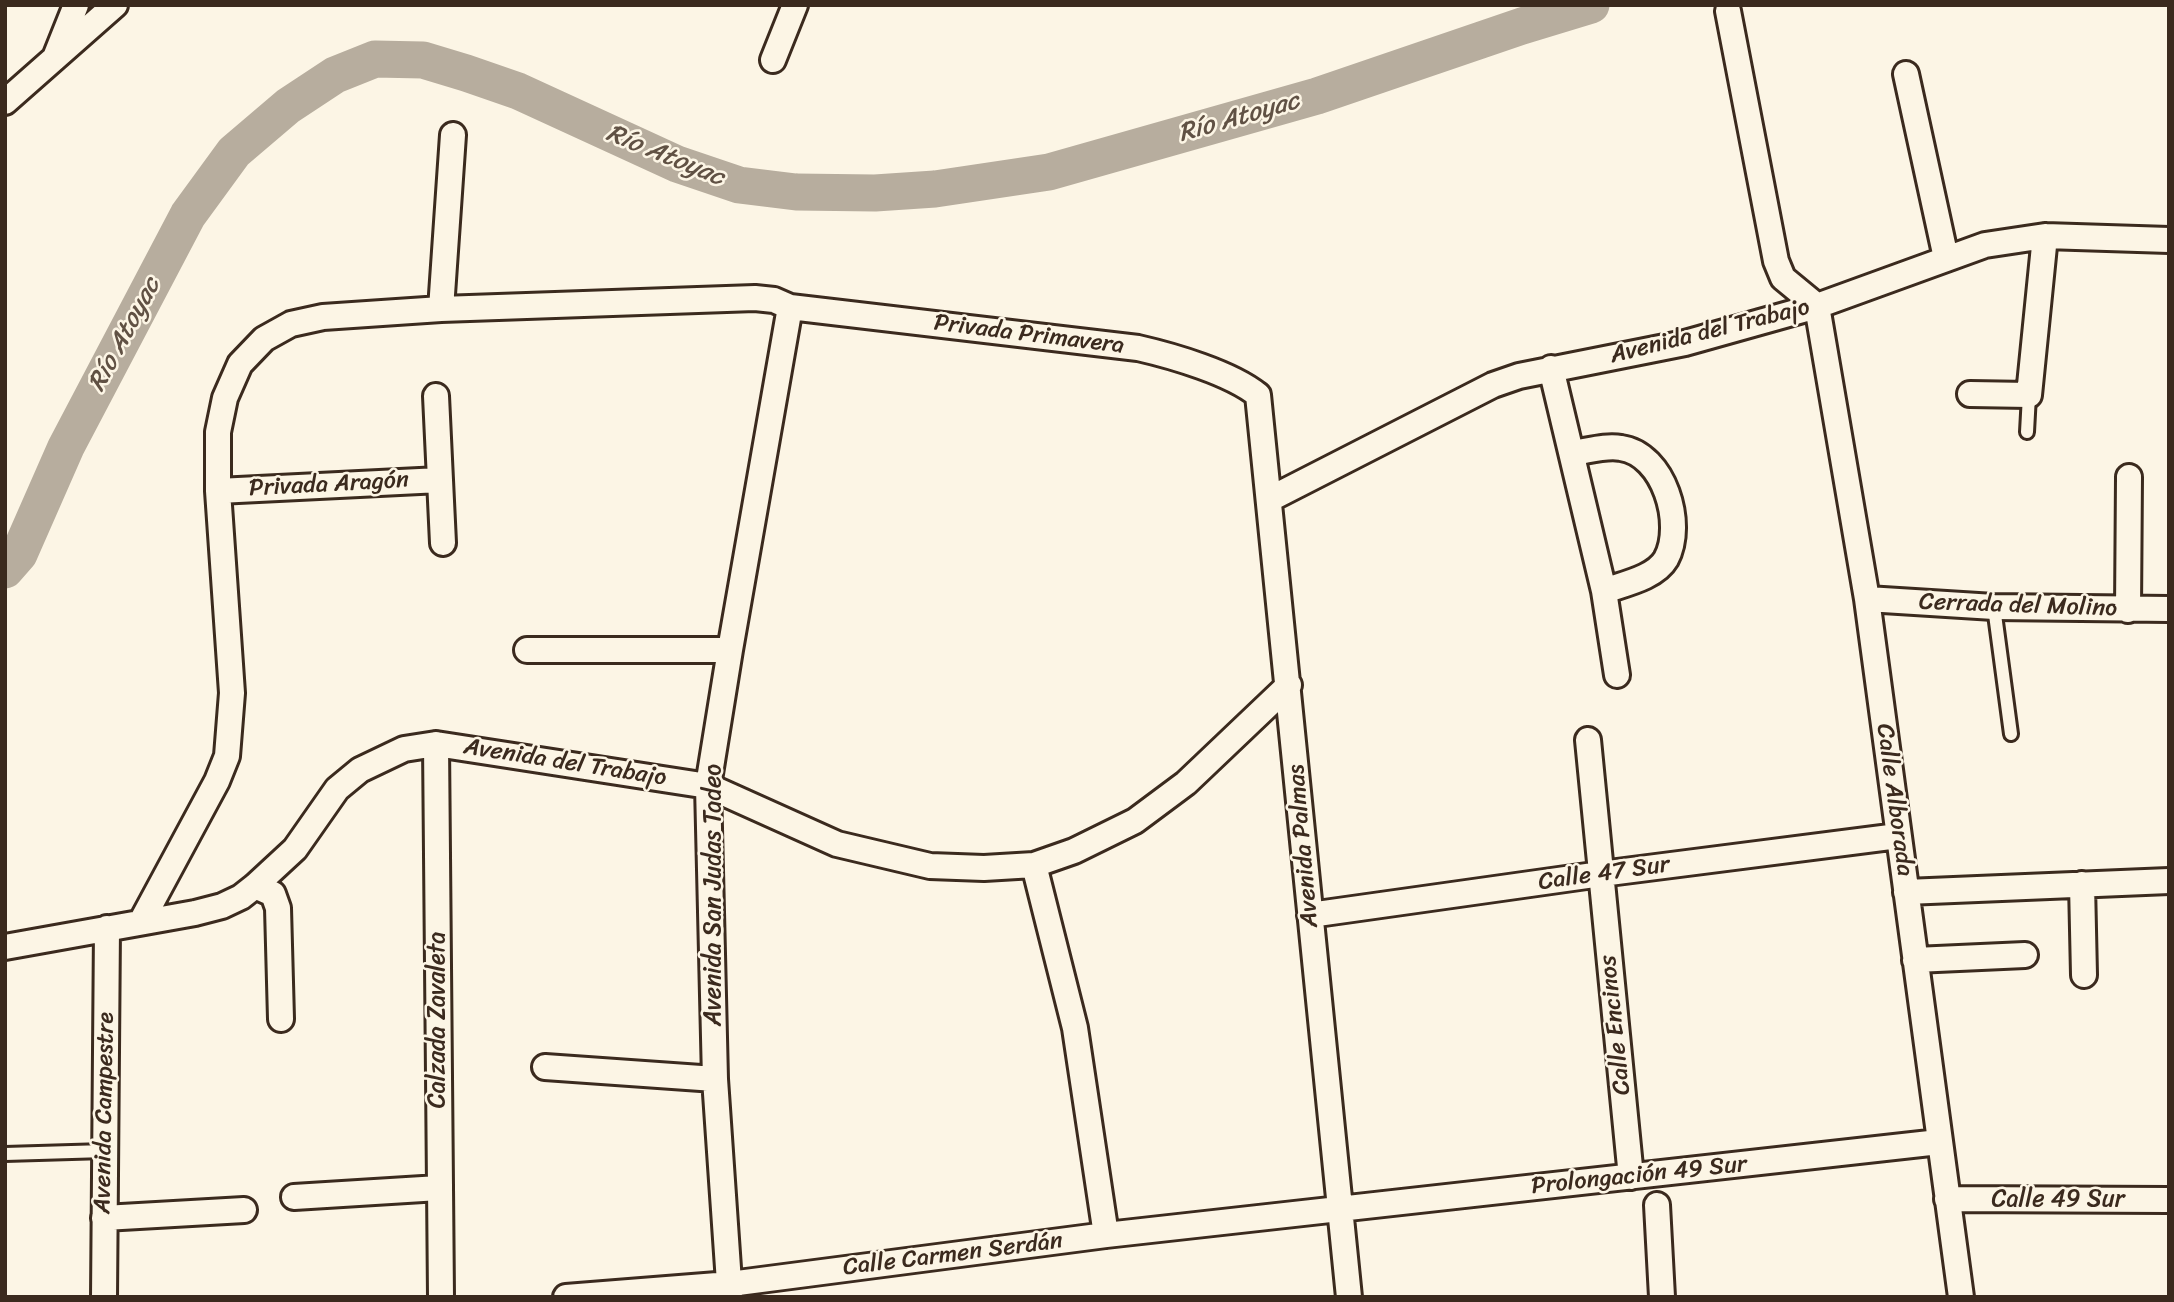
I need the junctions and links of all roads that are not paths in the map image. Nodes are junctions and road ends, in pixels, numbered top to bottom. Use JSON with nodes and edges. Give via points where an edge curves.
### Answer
{"nodes":[{"id":1,"x":76,"y":5,"type":"edge"},
{"id":2,"x":115,"y":5,"type":"edge"},
{"id":3,"x":795,"y":5,"type":"edge"},
{"id":4,"x":1728,"y":11,"type":"dead end"},
{"id":5,"x":55,"y":59,"type":"junction"},
{"id":6,"x":773,"y":60,"type":"dead end"},
{"id":7,"x":1906,"y":74,"type":"dead end"},
{"id":8,"x":5,"y":102,"type":"edge"},
{"id":9,"x":453,"y":135,"type":"dead end"},
{"id":10,"x":2045,"y":236,"type":"junction"},
{"id":11,"x":2169,"y":240,"type":"edge"},
{"id":12,"x":1946,"y":258,"type":"junction"},
{"id":13,"x":782,"y":304,"type":"junction"},
{"id":14,"x":1816,"y":306,"type":"junction"},
{"id":15,"x":441,"y":309,"type":"junction"},
{"id":16,"x":1551,"y":368,"type":"junction"},
{"id":17,"x":1970,"y":394,"type":"dead end"},
{"id":18,"x":1258,"y":395,"type":"joint"},
{"id":19,"x":2029,"y":395,"type":"junction"},
{"id":20,"x":436,"y":396,"type":"dead end"},
{"id":21,"x":2027,"y":432,"type":"dead end"},
{"id":22,"x":1573,"y":453,"type":"junction"},
{"id":23,"x":2129,"y":477,"type":"dead end"},
{"id":24,"x":440,"y":480,"type":"junction"},
{"id":25,"x":218,"y":491,"type":"junction"},
{"id":26,"x":1270,"y":499,"type":"junction"},
{"id":27,"x":443,"y":543,"type":"dead end"},
{"id":28,"x":1604,"y":592,"type":"junction"},
{"id":29,"x":1867,"y":599,"type":"junction"},
{"id":30,"x":1994,"y":607,"type":"junction"},
{"id":31,"x":2169,"y":608,"type":"edge"},
{"id":32,"x":2128,"y":610,"type":"junction"},
{"id":33,"x":527,"y":650,"type":"dead end"},
{"id":34,"x":730,"y":650,"type":"junction"},
{"id":35,"x":1617,"y":675,"type":"dead end"},
{"id":36,"x":1289,"y":685,"type":"junction"},
{"id":37,"x":2011,"y":734,"type":"dead end"},
{"id":38,"x":1588,"y":740,"type":"dead end"},
{"id":39,"x":436,"y":744,"type":"junction"},
{"id":40,"x":708,"y":786,"type":"junction"},
{"id":41,"x":1898,"y":836,"type":"junction"},
{"id":42,"x":1034,"y":865,"type":"junction"},
{"id":43,"x":1601,"y":874,"type":"junction"},
{"id":44,"x":2169,"y":881,"type":"edge"},
{"id":45,"x":2082,"y":884,"type":"junction"},
{"id":46,"x":255,"y":886,"type":"junction"},
{"id":47,"x":1906,"y":892,"type":"junction"},
{"id":48,"x":1310,"y":915,"type":"junction"},
{"id":49,"x":141,"y":922,"type":"junction"},
{"id":50,"x":107,"y":928,"type":"junction"},
{"id":51,"x":5,"y":947,"type":"edge"},
{"id":52,"x":2025,"y":955,"type":"dead end"},
{"id":53,"x":1915,"y":960,"type":"junction"},
{"id":54,"x":2084,"y":975,"type":"dead end"},
{"id":55,"x":281,"y":1019,"type":"dead end"},
{"id":56,"x":545,"y":1067,"type":"dead end"},
{"id":57,"x":715,"y":1079,"type":"junction"},
{"id":58,"x":1939,"y":1142,"type":"junction"},
{"id":59,"x":105,"y":1151,"type":"junction"},
{"id":60,"x":5,"y":1154,"type":"edge"},
{"id":61,"x":1631,"y":1177,"type":"junction"},
{"id":62,"x":439,"y":1188,"type":"junction"},
{"id":63,"x":294,"y":1196,"type":"dead end"},
{"id":64,"x":1947,"y":1199,"type":"junction"},
{"id":65,"x":2169,"y":1200,"type":"edge"},
{"id":66,"x":1657,"y":1205,"type":"dead end"},
{"id":67,"x":244,"y":1210,"type":"dead end"},
{"id":68,"x":1339,"y":1210,"type":"junction"},
{"id":69,"x":104,"y":1218,"type":"junction"},
{"id":70,"x":1106,"y":1235,"type":"junction"},
{"id":71,"x":730,"y":1290,"type":"edge"},
{"id":72,"x":104,"y":1297,"type":"edge"},
{"id":73,"x":441,"y":1297,"type":"edge"},
{"id":74,"x":566,"y":1297,"type":"edge"},
{"id":75,"x":1349,"y":1297,"type":"edge"},
{"id":76,"x":1662,"y":1297,"type":"edge"},
{"id":77,"x":1961,"y":1297,"type":"edge"}],
"edges":[{"from":1,"to":5,"type":"street"},
{"from":2,"to":5,"type":"street"},
{"from":3,"to":6,"type":"street"},
{"from":4,"to":14,"type":"street","via":[[1776,261],[1783,278]]},
{"from":5,"to":8,"type":"street"},
{"from":7,"to":12,"type":"street"},
{"from":9,"to":15,"type":"street"},
{"from":10,"to":11,"type":"street","name":"Avenida del Trabajo"},
{"from":10,"to":12,"type":"street","name":"Avenida del Trabajo"},
{"from":10,"to":19,"type":"street"},
{"from":12,"to":14,"type":"street","name":"Avenida del Trabajo"},
{"from":13,"to":15,"type":"street","name":"Privada Primavera","via":[[755,298]]},
{"from":13,"to":18,"type":"street","name":"Privada Primavera","via":[[1138,348],[1244,383]]},
{"from":13,"to":34,"type":"street","name":"Avenida San Judas Tadeo"},
{"from":14,"to":16,"type":"street","name":"Avenida del Trabajo","via":[[1685,343]]},
{"from":14,"to":29,"type":"street","name":"Calle Alborada"},
{"from":15,"to":25,"type":"street","name":"Privada Primavera","via":[[323,317],[291,324],[264,339],[240,364],[225,398],[218,432]]},
{"from":16,"to":22,"type":"street"},
{"from":16,"to":26,"type":"street","name":"Avenida del Trabajo","via":[[1493,385]]},
{"from":17,"to":19,"type":"street"},
{"from":18,"to":26,"type":"street","name":"Avenida Palmas"},
{"from":19,"to":21,"type":"lane"},
{"from":20,"to":24,"type":"street","name":"Privada Aragón"},
{"from":22,"to":28,"type":"street"},
{"from":22,"to":28,"type":"street","via":[[1621,448],[1640,454],[1662,479],[1671,508],[1673,536],[1665,561],[1650,573]]},
{"from":23,"to":32,"type":"street"},
{"from":24,"to":25,"type":"street","name":"Privada Aragón"},
{"from":24,"to":27,"type":"street","name":"Privada Aragón"},
{"from":25,"to":49,"type":"street","name":"Privada Primavera","via":[[232,693],[227,756]]},
{"from":26,"to":36,"type":"street","name":"Avenida Palmas"},
{"from":28,"to":35,"type":"street"},
{"from":29,"to":30,"type":"street","name":"Cerrada del Molino"},
{"from":29,"to":41,"type":"street","name":"Calle Alborada"},
{"from":30,"to":32,"type":"street","name":"Cerrada del Molino"},
{"from":30,"to":37,"type":"lane"},
{"from":31,"to":32,"type":"street","name":"Cerrada del Molino"},
{"from":33,"to":34,"type":"street"},
{"from":34,"to":40,"type":"street","name":"Avenida San Judas Tadeo"},
{"from":36,"to":42,"type":"street","name":"Avenida del Trabajo","via":[[1186,783],[1135,821]]},
{"from":36,"to":48,"type":"street","name":"Avenida Palmas"},
{"from":38,"to":43,"type":"street","name":"Calle Encinos"},
{"from":39,"to":40,"type":"street","name":"Avenida del Trabajo"},
{"from":39,"to":46,"type":"street","name":"Avenida del Trabajo","via":[[404,749],[360,770],[337,789],[295,849]]},
{"from":39,"to":62,"type":"street","name":"Calzada Zavaleta"},
{"from":40,"to":42,"type":"street","name":"Avenida del Trabajo","via":[[837,844],[874,854],[930,866]]},
{"from":40,"to":57,"type":"street","name":"Avenida San Judas Tadeo"},
{"from":41,"to":43,"type":"street","name":"Calle 47 Sur"},
{"from":41,"to":47,"type":"street","name":"Calle Alborada"},
{"from":42,"to":70,"type":"street","via":[[1074,1028]]},
{"from":43,"to":48,"type":"street","name":"Calle 47 Sur"},
{"from":43,"to":61,"type":"street","name":"Calle Encinos"},
{"from":44,"to":45,"type":"street"},
{"from":45,"to":47,"type":"street"},
{"from":45,"to":54,"type":"street"},
{"from":46,"to":49,"type":"street","name":"Avenida del Trabajo","via":[[222,906]]},
{"from":46,"to":55,"type":"street","via":[[273,894],[278,908]]},
{"from":47,"to":53,"type":"street","name":"Calle Alborada"},
{"from":48,"to":68,"type":"street","name":"Avenida Palmas"},
{"from":49,"to":50,"type":"street","name":"Avenida del Trabajo"},
{"from":50,"to":51,"type":"street","name":"Avenida del Trabajo"},
{"from":50,"to":59,"type":"street","name":"Avenida Campestre"},
{"from":52,"to":53,"type":"street"},
{"from":53,"to":58,"type":"street","name":"Calle Alborada"},
{"from":56,"to":57,"type":"street"},
{"from":57,"to":71,"type":"street","name":"Avenida San Judas Tadeo"},
{"from":58,"to":61,"type":"street","name":"Prolongación 49 Sur"},
{"from":58,"to":64,"type":"street","name":"Calle Alborada"},
{"from":59,"to":60,"type":"lane"},
{"from":59,"to":69,"type":"street","name":"Avenida Campestre"},
{"from":61,"to":68,"type":"street","name":"Prolongación 49 Sur"},
{"from":62,"to":63,"type":"street"},
{"from":62,"to":73,"type":"street","name":"Calzada Zavaleta"},
{"from":64,"to":65,"type":"street","name":"Calle 49 Sur"},
{"from":64,"to":77,"type":"street","name":"Calle Alborada"},
{"from":66,"to":76,"type":"street"},
{"from":67,"to":69,"type":"street"},
{"from":68,"to":70,"type":"street","name":"Calle Carmen Serdán"},
{"from":68,"to":75,"type":"street","name":"Avenida Palmas"},
{"from":69,"to":72,"type":"street","name":"Avenida Campestre"},
{"from":70,"to":71,"type":"street","name":"Calle Carmen Serdán"},
{"from":71,"to":74,"type":"street","name":"Calle Carmen Serdán"}]}
